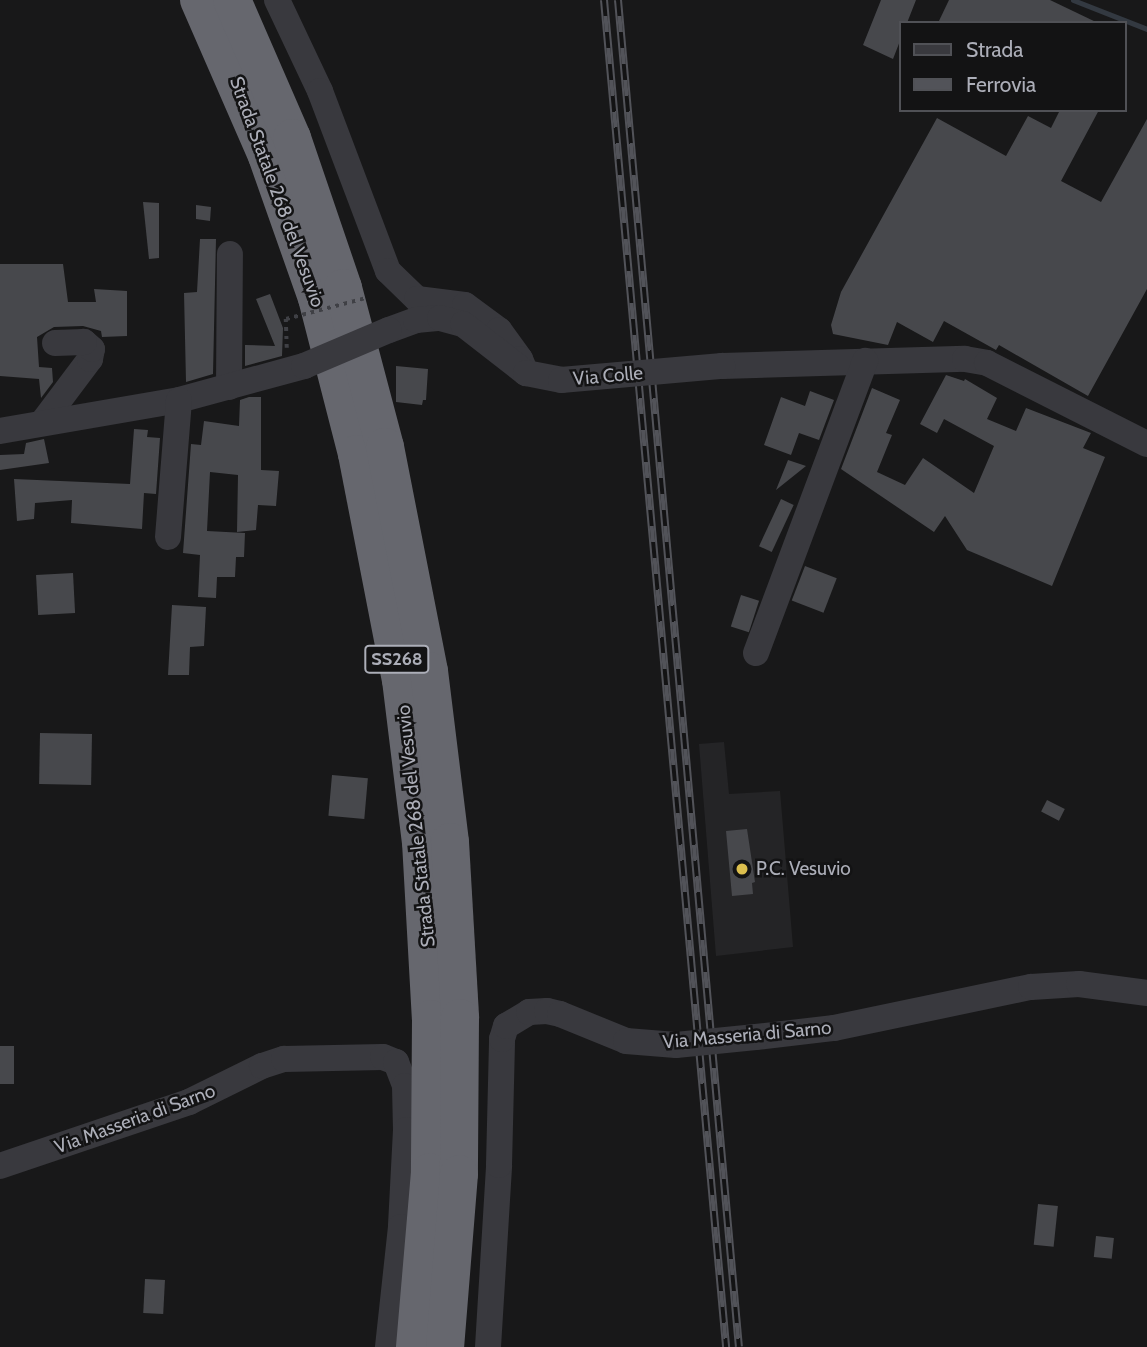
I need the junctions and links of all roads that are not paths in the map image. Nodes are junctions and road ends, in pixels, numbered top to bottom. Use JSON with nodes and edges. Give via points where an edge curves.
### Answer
{"nodes":[{"id":1,"x":200,"y":0,"type":"edge"},
{"id":2,"x":232,"y":0,"type":"edge"},
{"id":3,"x":277,"y":0,"type":"edge"},
{"id":4,"x":230,"y":254,"type":"dead end"},
{"id":5,"x":55,"y":343,"type":"dead end"},
{"id":6,"x":865,"y":361,"type":"junction"},
{"id":7,"x":526,"y":373,"type":"junction"},
{"id":8,"x":229,"y":387,"type":"junction"},
{"id":9,"x":179,"y":400,"type":"junction"},
{"id":10,"x":42,"y":423,"type":"junction"},
{"id":11,"x":0,"y":431,"type":"edge"},
{"id":12,"x":1147,"y":444,"type":"edge"},
{"id":13,"x":168,"y":537,"type":"dead end"},
{"id":14,"x":756,"y":653,"type":"dead end"},
{"id":15,"x":1147,"y":993,"type":"edge"},
{"id":16,"x":0,"y":1166,"type":"edge"},
{"id":17,"x":388,"y":1347,"type":"edge"},
{"id":18,"x":415,"y":1347,"type":"edge"},
{"id":19,"x":445,"y":1347,"type":"edge"},
{"id":20,"x":488,"y":1347,"type":"edge"}],
"edges":[{"from":1,"to":18,"type":"highway","name":"Strada Statale 268 del Vesuvio","number":"SS268","via":[[268,156],[317,298],[357,454],[401,680],[421,842],[431,1020],[430,1172]]},
{"from":2,"to":19,"type":"highway","name":"Strada Statale 268 del Vesuvio","number":"SS268","via":[[292,138],[343,288],[385,447],[429,671],[450,842],[460,1018],[459,1174]]},
{"from":3,"to":7,"type":"street","via":[[320,91],[388,271],[417,299],[465,305],[499,330]]},
{"from":4,"to":8,"type":"street"},
{"from":5,"to":10,"type":"street","via":[[84,342],[92,349],[90,359]]},
{"from":6,"to":7,"type":"street","name":"Via Colle","bridge":true,"via":[[722,366],[561,380]]},
{"from":6,"to":12,"type":"street","name":"Via Colle","via":[[965,359],[987,363]]},
{"from":6,"to":14,"type":"street"},
{"from":7,"to":8,"type":"street","name":"Via Colle","bridge":true,"via":[[463,324],[440,318],[416,320],[296,369]]},
{"from":8,"to":9,"type":"street","name":"Via Colle"},
{"from":9,"to":10,"type":"street","name":"Via Colle"},
{"from":9,"to":13,"type":"street"},
{"from":10,"to":11,"type":"street","name":"Via Colle"},
{"from":15,"to":20,"type":"street","name":"Via Masseria di Sarno","bridge":true,"via":[[1079,984],[1031,987],[834,1028],[676,1045],[626,1041],[560,1014],[529,1012],[506,1026],[502,1039]]},
{"from":16,"to":17,"type":"street","name":"Via Masseria di Sarno","via":[[189,1102],[271,1062],[303,1057],[383,1057],[396,1062],[405,1086],[405,1130],[401,1227]]}]}
